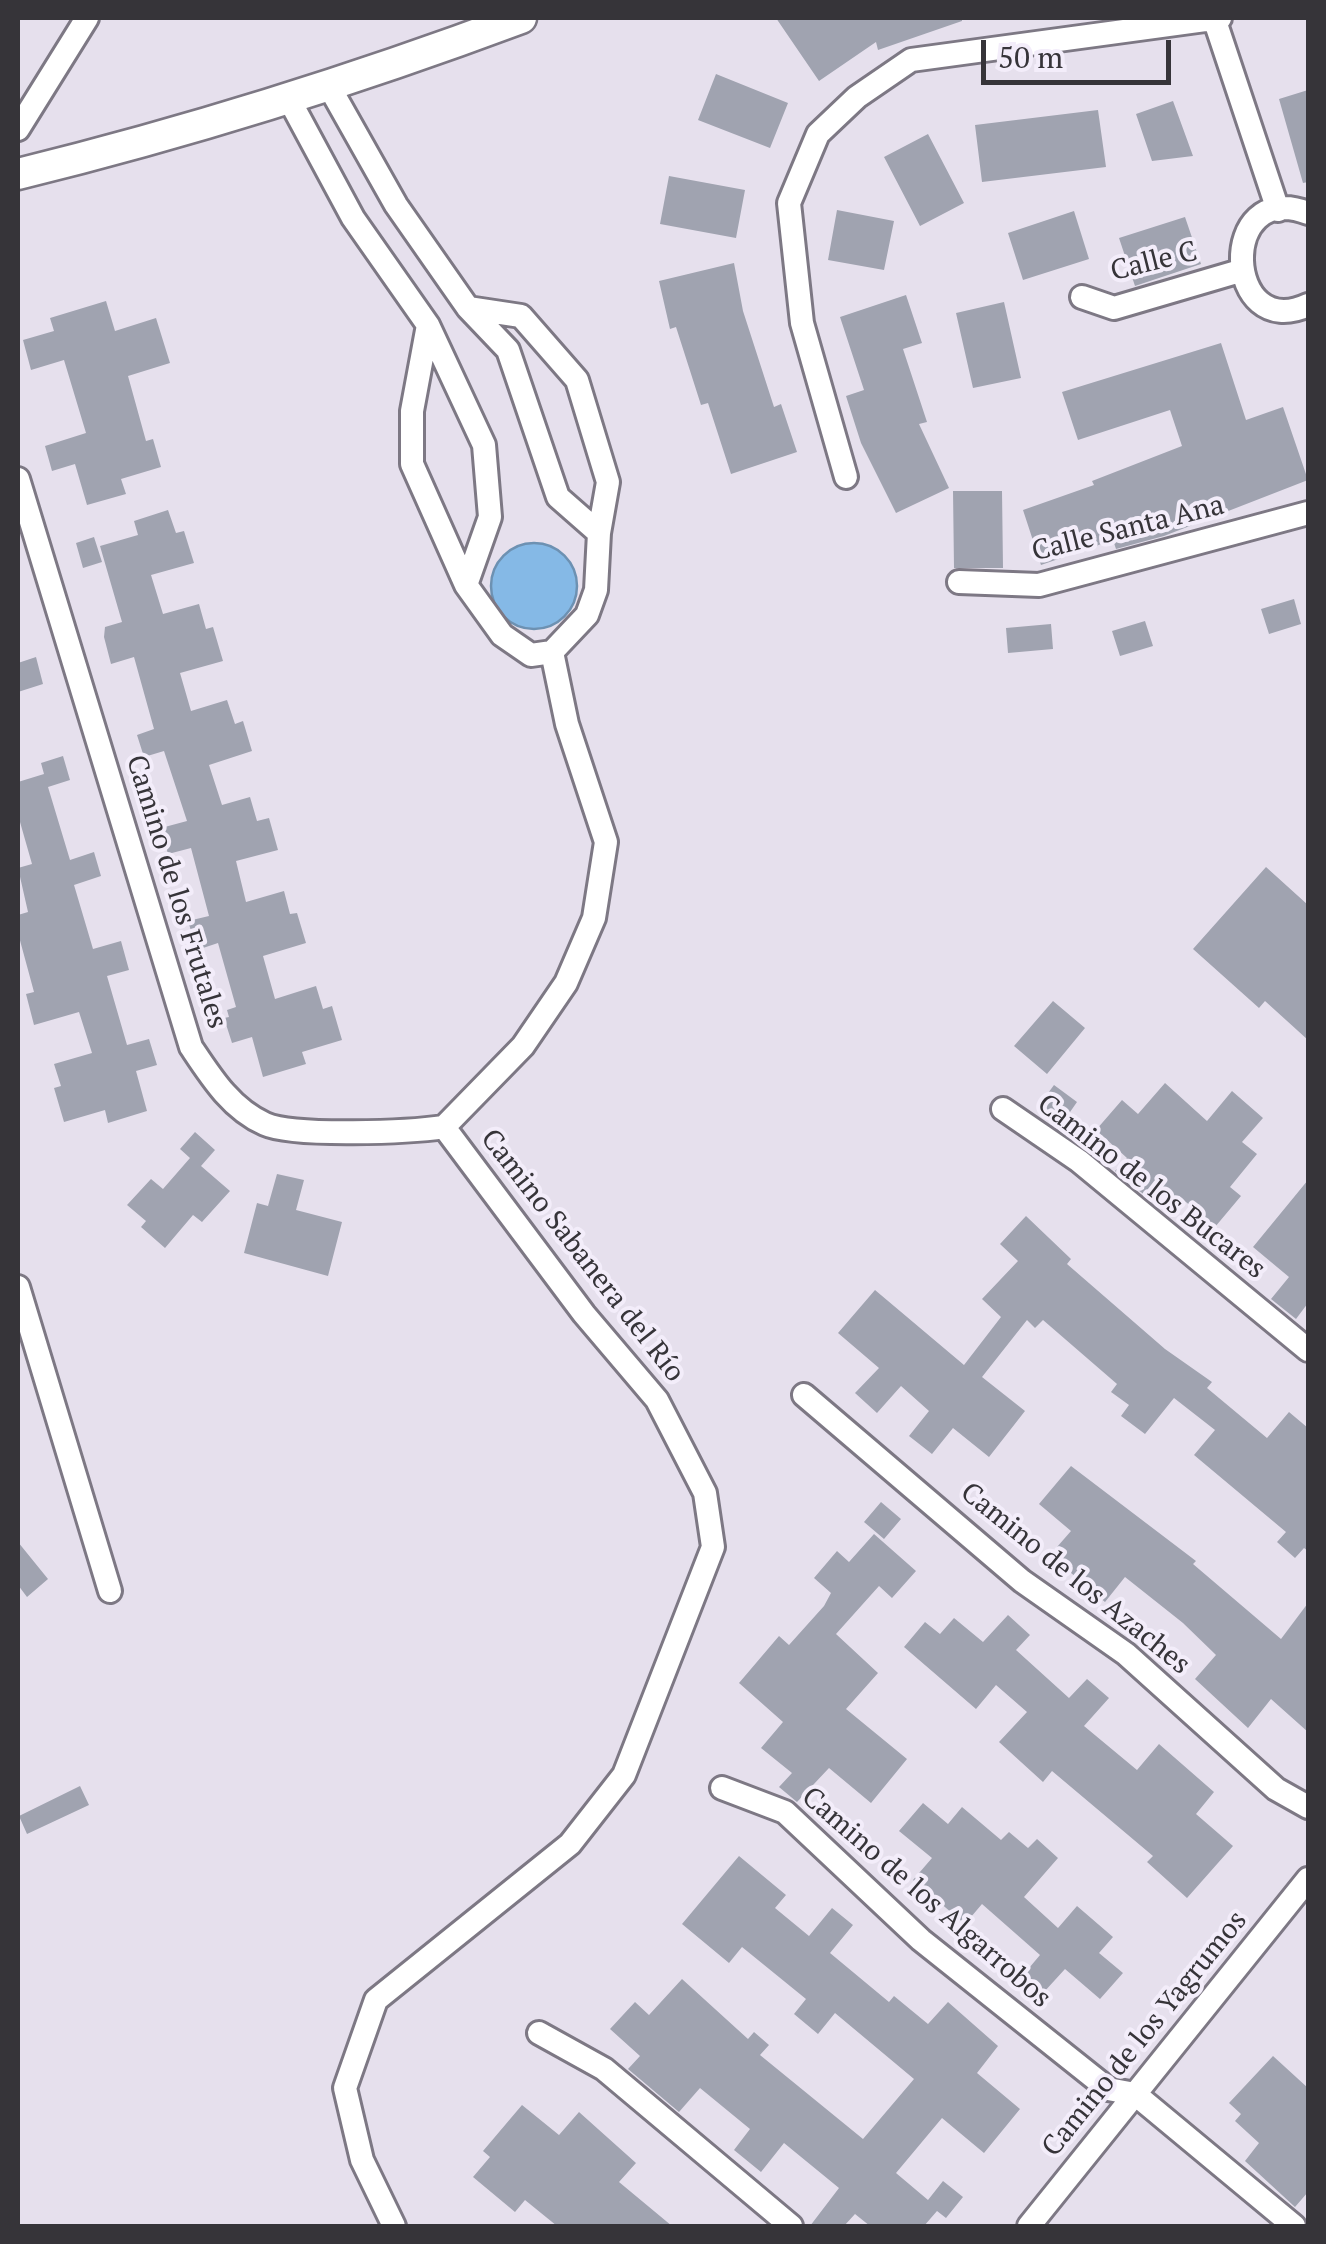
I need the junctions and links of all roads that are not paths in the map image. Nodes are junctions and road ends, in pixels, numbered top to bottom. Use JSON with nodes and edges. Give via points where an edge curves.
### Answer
{"nodes":[{"id":1,"x":86,"y":18,"type":"edge"},
{"id":2,"x":521,"y":18,"type":"edge"},
{"id":3,"x":1214,"y":18,"type":"edge"},
{"id":4,"x":330,"y":88,"type":"junction"},
{"id":5,"x":290,"y":100,"type":"junction"},
{"id":6,"x":18,"y":130,"type":"edge"},
{"id":7,"x":18,"y":174,"type":"edge"},
{"id":8,"x":1278,"y":210,"type":"junction"},
{"id":9,"x":1308,"y":212,"type":"edge"},
{"id":10,"x":1240,"y":271,"type":"junction"},
{"id":11,"x":1082,"y":297,"type":"dead end"},
{"id":12,"x":468,"y":308,"type":"junction"},
{"id":13,"x":1306,"y":314,"type":"edge"},
{"id":14,"x":428,"y":325,"type":"junction"},
{"id":15,"x":846,"y":477,"type":"dead end"},
{"id":16,"x":18,"y":479,"type":"edge"},
{"id":17,"x":1308,"y":513,"type":"edge"},
{"id":18,"x":599,"y":533,"type":"junction"},
{"id":19,"x":959,"y":582,"type":"dead end"},
{"id":20,"x":466,"y":585,"type":"junction"},
{"id":21,"x":552,"y":652,"type":"junction"},
{"id":22,"x":1003,"y":1109,"type":"dead end"},
{"id":23,"x":444,"y":1127,"type":"junction"},
{"id":24,"x":18,"y":1288,"type":"edge"},
{"id":25,"x":1308,"y":1350,"type":"edge"},
{"id":26,"x":804,"y":1395,"type":"dead end"},
{"id":27,"x":110,"y":1591,"type":"dead end"},
{"id":28,"x":722,"y":1788,"type":"dead end"},
{"id":29,"x":1308,"y":1807,"type":"edge"},
{"id":30,"x":1308,"y":1880,"type":"edge"},
{"id":31,"x":538,"y":2033,"type":"dead end"},
{"id":32,"x":1135,"y":2094,"type":"junction"},
{"id":33,"x":394,"y":2226,"type":"edge"},
{"id":34,"x":791,"y":2226,"type":"edge"},
{"id":35,"x":1029,"y":2226,"type":"edge"},
{"id":36,"x":1294,"y":2226,"type":"edge"}],
"edges":[{"from":1,"to":6,"type":"street"},
{"from":2,"to":4,"type":"street"},
{"from":3,"to":8,"type":"street"},
{"from":3,"to":15,"type":"street","via":[[911,60],[818,134],[790,204],[791,219],[802,323]]},
{"from":4,"to":5,"type":"street"},
{"from":4,"to":12,"type":"street","via":[[396,205]]},
{"from":5,"to":7,"type":"street"},
{"from":5,"to":14,"type":"street","via":[[353,218]]},
{"from":8,"to":9,"type":"street"},
{"from":8,"to":10,"type":"street","via":[[1246,233]]},
{"from":10,"to":11,"type":"street","name":"Calle C","via":[[1114,308]]},
{"from":10,"to":13,"type":"street","via":[[1263,302]]},
{"from":12,"to":18,"type":"street","via":[[508,350],[558,497]]},
{"from":12,"to":18,"type":"street","via":[[521,316],[577,380],[608,482]]},
{"from":14,"to":20,"type":"street","via":[[412,411],[412,464]]},
{"from":14,"to":20,"type":"street","via":[[484,445],[490,517]]},
{"from":16,"to":23,"type":"street","name":"Camino de los Frutales","via":[[191,1047],[221,1093],[266,1125]]},
{"from":17,"to":19,"type":"street","name":"Calle Santa Ana","via":[[1039,586]]},
{"from":18,"to":21,"type":"street","via":[[596,590],[587,615]]},
{"from":20,"to":21,"type":"street","via":[[502,635],[531,655]]},
{"from":21,"to":23,"type":"street","name":"Camino Sabanera del Río","via":[[606,842],[594,918],[566,983],[524,1046]]},
{"from":22,"to":25,"type":"street","name":"Camino de los Bucares","via":[[1079,1160]]},
{"from":23,"to":33,"type":"street","name":"Camino Sabanera del Río","via":[[657,1400],[705,1493],[713,1548],[624,1775],[570,1844],[376,2000],[345,2088],[362,2160]]},
{"from":24,"to":27,"type":"street"},
{"from":26,"to":29,"type":"street","name":"Camino de los Azaches","via":[[1022,1581],[1126,1654],[1276,1789]]},
{"from":28,"to":32,"type":"street","name":"Camino de los Algarrobos","via":[[786,1812],[921,1940],[1108,2089]]},
{"from":30,"to":32,"type":"street","name":"Camino de los Yagrumos"},
{"from":31,"to":34,"type":"street","via":[[604,2069]]},
{"from":32,"to":35,"type":"street","name":"Camino de los Yagrumos"},
{"from":32,"to":36,"type":"street","name":"Camino de los Algarrobos"}]}
